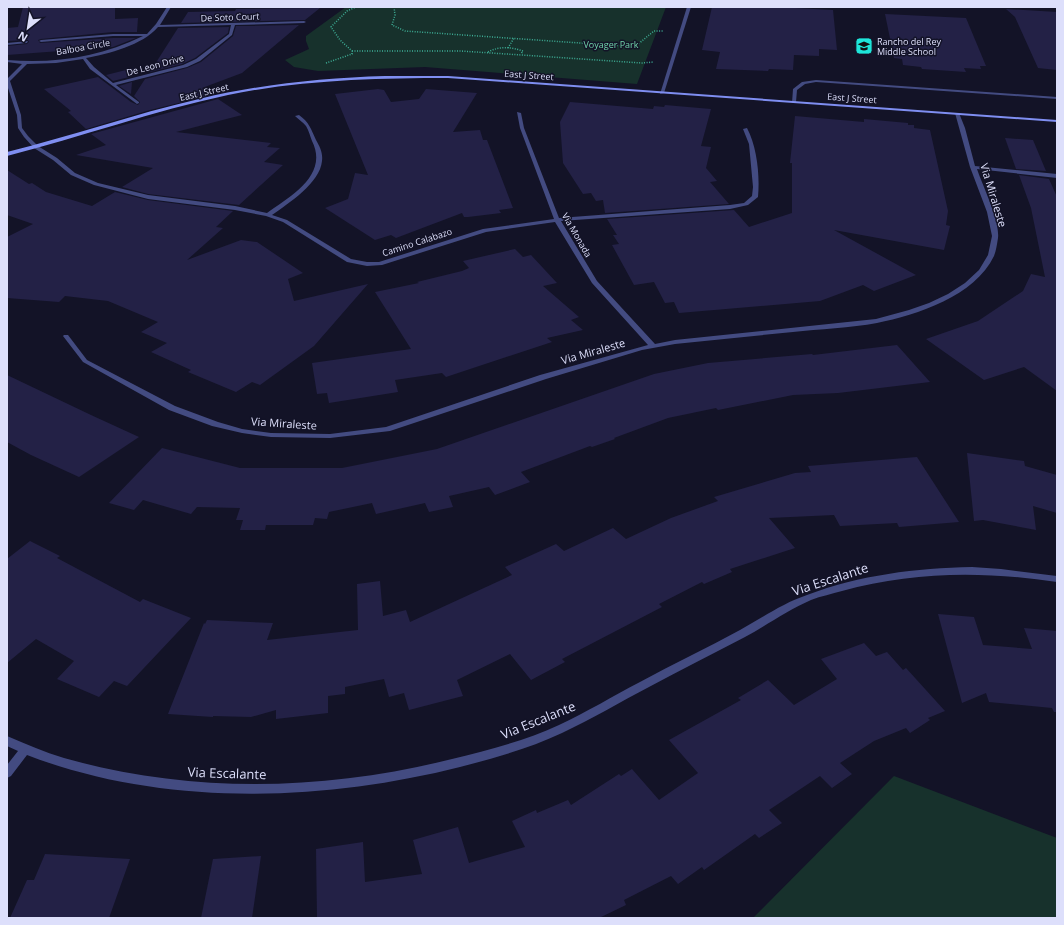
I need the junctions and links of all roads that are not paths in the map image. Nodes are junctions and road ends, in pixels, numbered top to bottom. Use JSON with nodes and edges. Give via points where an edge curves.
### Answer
{"nodes":[{"id":1,"x":169,"y":7,"type":"edge"},
{"id":2,"x":689,"y":7,"type":"edge"},
{"id":3,"x":304,"y":22,"type":"dead end"},
{"id":4,"x":233,"y":25,"type":"junction"},
{"id":5,"x":157,"y":26,"type":"junction"},
{"id":6,"x":148,"y":35,"type":"junction"},
{"id":7,"x":27,"y":42,"type":"dead end"},
{"id":8,"x":41,"y":42,"type":"dead end"},
{"id":9,"x":7,"y":44,"type":"edge"},
{"id":10,"x":83,"y":57,"type":"junction"},
{"id":11,"x":7,"y":61,"type":"edge"},
{"id":12,"x":25,"y":63,"type":"junction"},
{"id":13,"x":113,"y":84,"type":"junction"},
{"id":14,"x":662,"y":93,"type":"junction"},
{"id":15,"x":1057,"y":98,"type":"edge"},
{"id":16,"x":794,"y":102,"type":"junction"},
{"id":17,"x":137,"y":103,"type":"dead end"},
{"id":18,"x":519,"y":113,"type":"dead end"},
{"id":19,"x":957,"y":114,"type":"junction"},
{"id":20,"x":297,"y":116,"type":"dead end"},
{"id":21,"x":1057,"y":121,"type":"edge"},
{"id":22,"x":745,"y":129,"type":"dead end"},
{"id":23,"x":36,"y":148,"type":"junction"},
{"id":24,"x":7,"y":154,"type":"edge"},
{"id":25,"x":973,"y":167,"type":"junction"},
{"id":26,"x":1057,"y":176,"type":"edge"},
{"id":27,"x":268,"y":215,"type":"junction"},
{"id":28,"x":557,"y":220,"type":"junction"},
{"id":29,"x":66,"y":336,"type":"dead end"},
{"id":30,"x":653,"y":346,"type":"junction"},
{"id":31,"x":1057,"y":579,"type":"edge"},
{"id":32,"x":7,"y":741,"type":"edge"},
{"id":33,"x":25,"y":750,"type":"junction"},
{"id":34,"x":7,"y":773,"type":"edge"}],
"edges":[{"from":1,"to":5,"type":"street","name":"Balboa Circle"},
{"from":2,"to":14,"type":"street"},
{"from":3,"to":4,"type":"street","name":"De Soto Court"},
{"from":4,"to":5,"type":"street","name":"De Soto Court"},
{"from":4,"to":13,"type":"street","name":"De Leon Drive","via":[[231,34],[198,60],[185,66]]},
{"from":5,"to":6,"type":"street","name":"Balboa Circle"},
{"from":6,"to":8,"type":"street"},
{"from":6,"to":10,"type":"street","name":"Balboa Circle","via":[[122,48]]},
{"from":7,"to":9,"type":"street"},
{"from":10,"to":12,"type":"street","name":"Balboa Circle"},
{"from":10,"to":13,"type":"street","via":[[92,68]]},
{"from":11,"to":12,"type":"street","name":"Balboa Circle"},
{"from":12,"to":23,"type":"street","via":[[8,81],[19,115],[20,128]]},
{"from":13,"to":17,"type":"street"},
{"from":14,"to":16,"type":"street","name":"East J Street"},
{"from":14,"to":23,"type":"street","name":"East J Street","via":[[448,77],[380,76],[306,82],[198,100]]},
{"from":15,"to":16,"type":"street","via":[[816,81],[795,90]]},
{"from":16,"to":19,"type":"street","name":"East J Street"},
{"from":18,"to":28,"type":"street","name":"Via Monada","via":[[522,128]]},
{"from":19,"to":21,"type":"street","name":"East J Street"},
{"from":19,"to":25,"type":"street","name":"Via Miraleste"},
{"from":20,"to":27,"type":"street","via":[[307,123],[319,152],[318,164],[313,176],[303,188]]},
{"from":22,"to":28,"type":"street","name":"Camino Calabazo","via":[[752,144],[756,186],[754,197],[746,204]]},
{"from":23,"to":24,"type":"street","name":"East J Street"},
{"from":23,"to":27,"type":"street","name":"Camino Calabazo","via":[[73,174],[96,184],[148,197],[235,208]]},
{"from":25,"to":26,"type":"street"},
{"from":25,"to":30,"type":"street","name":"Via Miraleste","via":[[993,224],[993,250],[978,275],[947,297],[909,312],[876,321]]},
{"from":27,"to":28,"type":"street","name":"Camino Calabazo","via":[[285,221],[349,260],[367,264],[380,264],[485,230]]},
{"from":28,"to":30,"type":"street","name":"Via Monada","via":[[594,282]]},
{"from":29,"to":30,"type":"street","name":"Via Miraleste","via":[[85,361],[172,408],[242,431],[302,437],[387,429],[543,377]]},
{"from":31,"to":33,"type":"street","name":"Via Escalante","via":[[957,570],[916,572],[850,584],[803,600],[560,729],[452,765],[381,779],[289,788],[233,789],[179,785],[124,778],[72,766]]},
{"from":32,"to":33,"type":"street","name":"Via Escalante"},
{"from":33,"to":34,"type":"street"}]}
